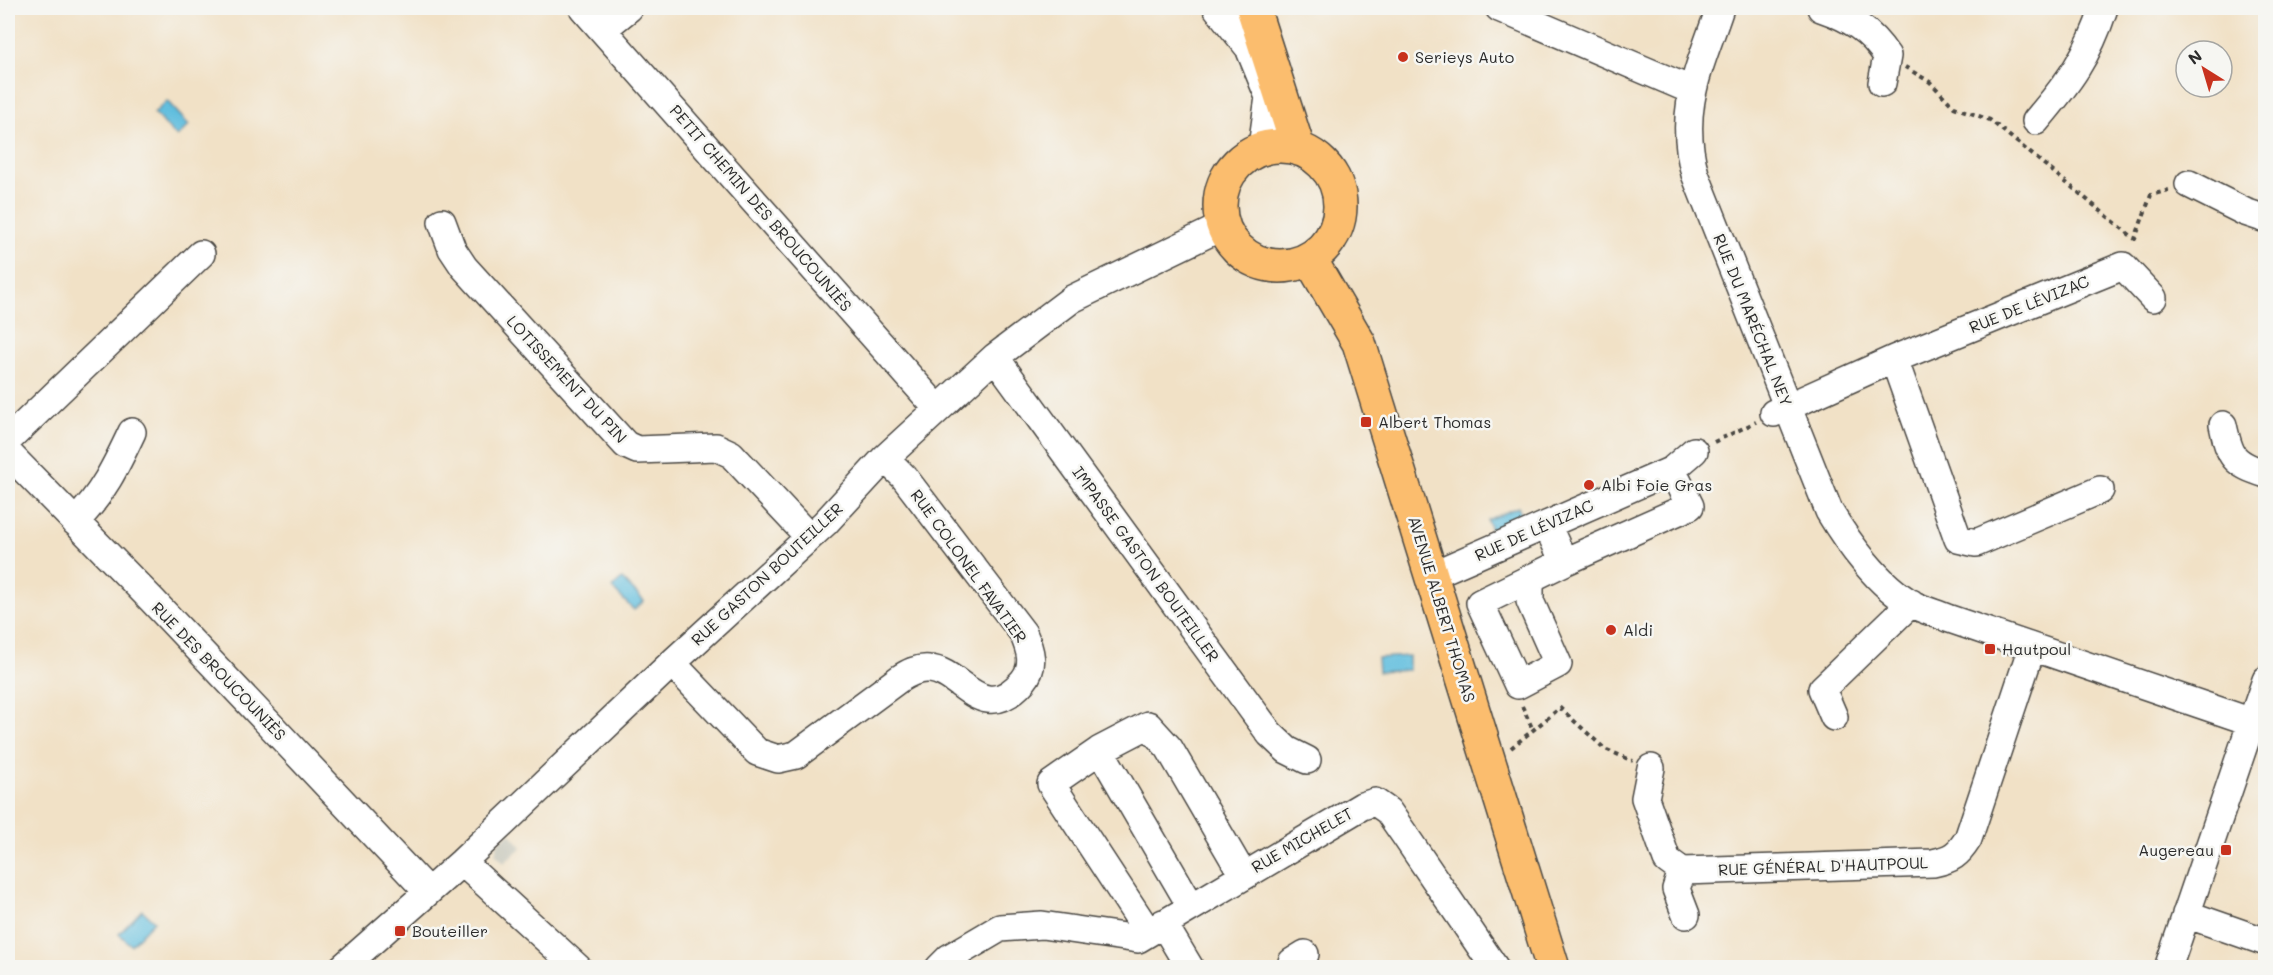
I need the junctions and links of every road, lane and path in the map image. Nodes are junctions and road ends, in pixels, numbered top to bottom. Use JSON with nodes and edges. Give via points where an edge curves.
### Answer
{"nodes":[{"id":1,"x":583,"y":8,"type":"edge"},
{"id":2,"x":629,"y":8,"type":"edge"},
{"id":3,"x":1217,"y":8,"type":"edge"},
{"id":4,"x":1253,"y":8,"type":"edge"},
{"id":5,"x":1499,"y":8,"type":"edge"},
{"id":6,"x":1720,"y":8,"type":"edge"},
{"id":7,"x":1821,"y":8,"type":"edge"},
{"id":8,"x":2104,"y":8,"type":"edge"},
{"id":9,"x":1550,"y":17,"type":"edge"},
{"id":10,"x":603,"y":29,"type":"junction"},
{"id":11,"x":1887,"y":56,"type":"junction"},
{"id":12,"x":1882,"y":83,"type":"dead end"},
{"id":13,"x":1692,"y":90,"type":"junction"},
{"id":14,"x":2036,"y":121,"type":"dead end"},
{"id":15,"x":1262,"y":147,"type":"junction"},
{"id":16,"x":1298,"y":148,"type":"junction"},
{"id":17,"x":2189,"y":184,"type":"joint"},
{"id":18,"x":2265,"y":219,"type":"edge"},
{"id":19,"x":442,"y":222,"type":"dead end"},
{"id":20,"x":1223,"y":226,"type":"junction"},
{"id":21,"x":201,"y":254,"type":"dead end"},
{"id":22,"x":1310,"y":259,"type":"junction"},
{"id":23,"x":2153,"y":297,"type":"dead end"},
{"id":24,"x":995,"y":357,"type":"junction"},
{"id":25,"x":1894,"y":359,"type":"junction"},
{"id":26,"x":938,"y":409,"type":"junction"},
{"id":27,"x":1781,"y":410,"type":"junction"},
{"id":28,"x":2223,"y":425,"type":"dead end"},
{"id":29,"x":132,"y":432,"type":"dead end"},
{"id":30,"x":8,"y":440,"type":"edge"},
{"id":31,"x":1694,"y":451,"type":"joint"},
{"id":32,"x":8,"y":453,"type":"edge"},
{"id":33,"x":885,"y":458,"type":"junction"},
{"id":34,"x":1672,"y":470,"type":"junction"},
{"id":35,"x":2265,"y":474,"type":"edge"},
{"id":36,"x":2100,"y":490,"type":"dead end"},
{"id":37,"x":75,"y":522,"type":"junction"},
{"id":38,"x":1547,"y":525,"type":"junction"},
{"id":39,"x":809,"y":537,"type":"junction"},
{"id":40,"x":1564,"y":562,"type":"junction"},
{"id":41,"x":1432,"y":575,"type":"junction"},
{"id":42,"x":1530,"y":579,"type":"dead end"},
{"id":43,"x":1911,"y":603,"type":"junction"},
{"id":44,"x":2032,"y":647,"type":"junction"},
{"id":45,"x":672,"y":663,"type":"junction"},
{"id":46,"x":2265,"y":680,"type":"edge"},
{"id":47,"x":1834,"y":717,"type":"dead end"},
{"id":48,"x":2252,"y":722,"type":"junction"},
{"id":49,"x":1100,"y":750,"type":"junction"},
{"id":50,"x":1307,"y":760,"type":"dead end"},
{"id":51,"x":1489,"y":761,"type":"junction"},
{"id":52,"x":1651,"y":768,"type":"joint"},
{"id":53,"x":462,"y":862,"type":"junction"},
{"id":54,"x":1682,"y":871,"type":"junction"},
{"id":55,"x":1243,"y":874,"type":"junction"},
{"id":56,"x":428,"y":892,"type":"junction"},
{"id":57,"x":1191,"y":906,"type":"junction"},
{"id":58,"x":2186,"y":914,"type":"junction"},
{"id":59,"x":1686,"y":915,"type":"dead end"},
{"id":60,"x":1156,"y":927,"type":"junction"},
{"id":61,"x":2265,"y":942,"type":"edge"},
{"id":62,"x":342,"y":968,"type":"edge"},
{"id":63,"x":578,"y":968,"type":"edge"},
{"id":64,"x":939,"y":968,"type":"edge"},
{"id":65,"x":1190,"y":968,"type":"edge"},
{"id":66,"x":1495,"y":968,"type":"edge"},
{"id":67,"x":1553,"y":968,"type":"edge"},
{"id":68,"x":2169,"y":968,"type":"edge"}],
"edges":[{"from":1,"to":10,"type":"street","name":"PETIT CHEMIN DES BROUCOUNIÈS"},
{"from":2,"to":10,"type":"street"},
{"from":3,"to":15,"type":"street","via":[[1249,48],[1269,97]]},
{"from":4,"to":16,"type":"main road"},
{"from":5,"to":9,"type":"street"},
{"from":6,"to":13,"type":"street","name":"RUE DU MARÉCHAL NEY"},
{"from":7,"to":11,"type":"street","via":[[1866,30]]},
{"from":8,"to":14,"type":"street","via":[[2085,57]]},
{"from":9,"to":13,"type":"street"},
{"from":10,"to":26,"type":"street","name":"PETIT CHEMIN DES BROUCOUNIÈS"},
{"from":11,"to":12,"type":"street"},
{"from":11,"to":17,"type":"path","via":[[1930,82],[1954,107],[1990,120],[2134,239],[2151,195]]},
{"from":13,"to":27,"type":"street","name":"RUE DU MARÉCHAL NEY","via":[[1687,117],[1695,174]]},
{"from":15,"to":16,"type":"main road"},
{"from":15,"to":20,"type":"main road","via":[[1234,167],[1223,185]]},
{"from":16,"to":22,"type":"main road","via":[[1316,157],[1330,171],[1339,189],[1341,209],[1336,229],[1326,246]]},
{"from":17,"to":18,"type":"street"},
{"from":19,"to":39,"type":"street","name":"LOTISSEMENT DU PIN","via":[[464,267],[626,445],[637,450],[716,447],[731,454]]},
{"from":20,"to":22,"type":"main road","via":[[1239,251],[1251,259],[1281,266]]},
{"from":20,"to":24,"type":"street","name":"RUE GASTON BOUTEILLER","via":[[1072,299]]},
{"from":21,"to":30,"type":"street"},
{"from":22,"to":41,"type":"main road","name":"AVENUE ALBERT THOMAS","via":[[1359,343]]},
{"from":23,"to":25,"type":"street","name":"RUE DE LÉVIZAC","via":[[2122,266]]},
{"from":24,"to":26,"type":"street","name":"RUE GASTON BOUTEILLER"},
{"from":24,"to":50,"type":"street","name":"IMPASSE GASTON BOUTEILLER","via":[[1270,734],[1287,750]]},
{"from":25,"to":27,"type":"street","name":"RUE DE LÉVIZAC"},
{"from":25,"to":36,"type":"street","via":[[1958,539],[1977,543]]},
{"from":26,"to":33,"type":"street","name":"RUE GASTON BOUTEILLER"},
{"from":27,"to":31,"type":"path"},
{"from":27,"to":43,"type":"street","name":"RUE DU MARÉCHAL NEY","via":[[1845,538],[1869,567]]},
{"from":28,"to":35,"type":"street","via":[[2229,453],[2241,466]]},
{"from":29,"to":37,"type":"street","via":[[94,503]]},
{"from":31,"to":34,"type":"street","name":"RUE DE LÉVIZAC"},
{"from":32,"to":37,"type":"street","name":"RUE DES BROUCOUNIÈS"},
{"from":33,"to":39,"type":"street","name":"RUE GASTON BOUTEILLER"},
{"from":33,"to":45,"type":"street","name":"RUE COLONEL FAVATIER","via":[[904,477],[1023,633],[1030,648],[1031,667],[1024,681],[1006,695],[987,699],[969,693],[947,675],[931,669],[914,670],[796,755],[778,759],[757,752]]},
{"from":34,"to":38,"type":"street","name":"RUE DE LÉVIZAC"},
{"from":34,"to":40,"type":"street","via":[[1690,506]]},
{"from":37,"to":56,"type":"street","name":"RUE DES BROUCOUNIÈS"},
{"from":38,"to":40,"type":"street"},
{"from":38,"to":41,"type":"street","name":"RUE DE LÉVIZAC"},
{"from":39,"to":45,"type":"street","name":"RUE GASTON BOUTEILLER"},
{"from":40,"to":42,"type":"street"},
{"from":41,"to":51,"type":"main road","name":"AVENUE ALBERT THOMAS"},
{"from":43,"to":44,"type":"street","name":"RUE DU MARÉCHAL NEY"},
{"from":43,"to":47,"type":"street","via":[[1822,689]]},
{"from":44,"to":48,"type":"street","name":"RUE DU MARÉCHAL NEY"},
{"from":44,"to":54,"type":"street","name":"RUE GÉNÉRAL D'HAUTPOUL","via":[[1968,839],[1950,860]]},
{"from":45,"to":53,"type":"street","name":"RUE GASTON BOUTEILLER"},
{"from":46,"to":48,"type":"street"},
{"from":48,"to":58,"type":"street"},
{"from":49,"to":55,"type":"street","via":[[1148,725],[1169,748]]},
{"from":49,"to":57,"type":"street"},
{"from":49,"to":60,"type":"street","via":[[1051,784]]},
{"from":51,"to":52,"type":"path","via":[[1560,708],[1605,749]]},
{"from":51,"to":67,"type":"main road","name":"AVENUE ALBERT THOMAS"},
{"from":52,"to":54,"type":"street","via":[[1645,798],[1667,860]]},
{"from":53,"to":56,"type":"street","name":"RUE GASTON BOUTEILLER"},
{"from":53,"to":63,"type":"street"},
{"from":54,"to":59,"type":"street","via":[[1676,889]]},
{"from":55,"to":57,"type":"street","name":"RUE MICHELET"},
{"from":55,"to":66,"type":"street","name":"RUE MICHELET","via":[[1375,802],[1388,811]]},
{"from":56,"to":62,"type":"street","name":"RUE GASTON BOUTEILLER"},
{"from":57,"to":60,"type":"street","name":"RUE MICHELET"},
{"from":58,"to":61,"type":"street"},
{"from":58,"to":68,"type":"street"},
{"from":60,"to":64,"type":"street","name":"RUE MICHELET","via":[[1138,939],[1042,925],[1000,928]]},
{"from":60,"to":65,"type":"street"}]}
